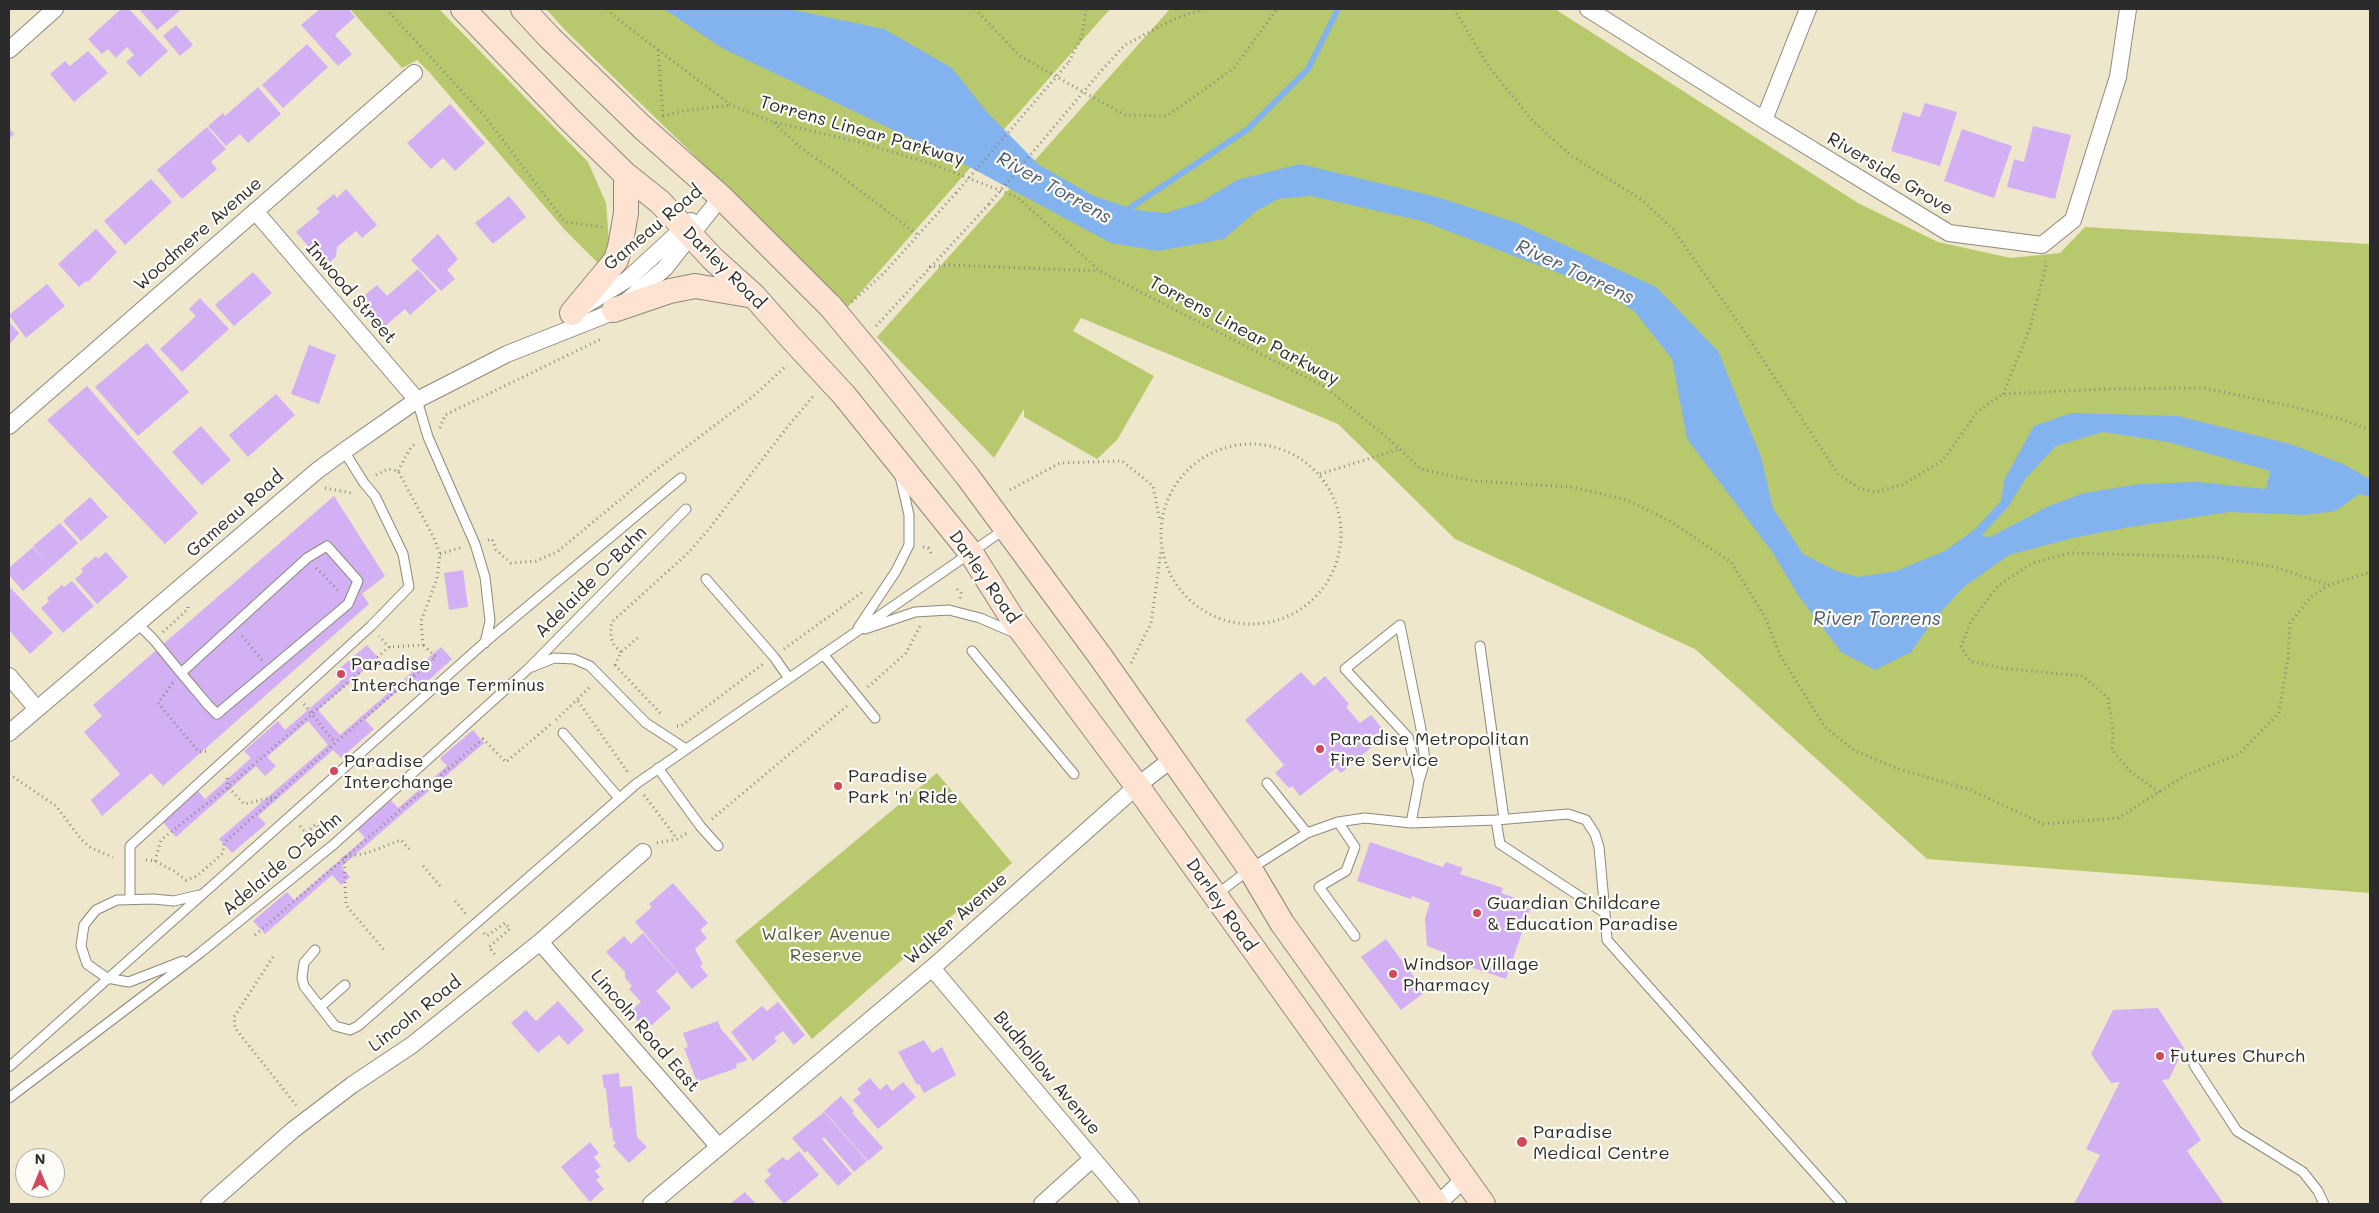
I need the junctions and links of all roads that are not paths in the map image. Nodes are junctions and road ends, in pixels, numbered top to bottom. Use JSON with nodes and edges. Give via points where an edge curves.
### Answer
{"nodes":[{"id":1,"x":55,"y":9,"type":"edge"},
{"id":2,"x":463,"y":9,"type":"edge"},
{"id":3,"x":523,"y":9,"type":"edge"},
{"id":4,"x":1588,"y":9,"type":"edge"},
{"id":5,"x":1808,"y":9,"type":"edge"},
{"id":6,"x":2128,"y":9,"type":"edge"},
{"id":7,"x":9,"y":50,"type":"edge"},
{"id":8,"x":414,"y":73,"type":"dead end"},
{"id":9,"x":1764,"y":120,"type":"junction"},
{"id":10,"x":626,"y":175,"type":"junction"},
{"id":11,"x":721,"y":197,"type":"junction"},
{"id":12,"x":255,"y":211,"type":"junction"},
{"id":13,"x":687,"y":232,"type":"junction"},
{"id":14,"x":754,"y":296,"type":"junction"},
{"id":15,"x":614,"y":310,"type":"junction"},
{"id":16,"x":572,"y":313,"type":"junction"},
{"id":17,"x":508,"y":354,"type":"junction"},
{"id":18,"x":417,"y":400,"type":"junction"},
{"id":19,"x":9,"y":426,"type":"edge"},
{"id":20,"x":344,"y":451,"type":"junction"},
{"id":21,"x":896,"y":458,"type":"junction"},
{"id":22,"x":681,"y":478,"type":"dead end"},
{"id":23,"x":686,"y":509,"type":"dead end"},
{"id":24,"x":1005,"y":528,"type":"junction"},
{"id":25,"x":970,"y":553,"type":"junction"},
{"id":26,"x":706,"y":579,"type":"dead end"},
{"id":27,"x":138,"y":624,"type":"junction"},
{"id":28,"x":855,"y":632,"type":"junction"},
{"id":29,"x":1028,"y":639,"type":"junction"},
{"id":30,"x":484,"y":644,"type":"junction"},
{"id":31,"x":1480,"y":646,"type":"dead end"},
{"id":32,"x":972,"y":651,"type":"dead end"},
{"id":33,"x":823,"y":654,"type":"junction"},
{"id":34,"x":528,"y":669,"type":"junction"},
{"id":35,"x":181,"y":673,"type":"junction"},
{"id":36,"x":9,"y":676,"type":"edge"},
{"id":37,"x":788,"y":677,"type":"junction"},
{"id":38,"x":37,"y":709,"type":"junction"},
{"id":39,"x":876,"y":718,"type":"dead end"},
{"id":40,"x":9,"y":733,"type":"edge"},
{"id":41,"x":563,"y":733,"type":"dead end"},
{"id":42,"x":686,"y":749,"type":"junction"},
{"id":43,"x":1172,"y":759,"type":"junction"},
{"id":44,"x":658,"y":768,"type":"junction"},
{"id":45,"x":1074,"y":774,"type":"dead end"},
{"id":46,"x":1419,"y":781,"type":"junction"},
{"id":47,"x":1267,"y":783,"type":"dead end"},
{"id":48,"x":1137,"y":786,"type":"junction"},
{"id":49,"x":619,"y":798,"type":"junction"},
{"id":50,"x":1500,"y":820,"type":"junction"},
{"id":51,"x":1338,"y":822,"type":"junction"},
{"id":52,"x":1410,"y":824,"type":"junction"},
{"id":53,"x":1307,"y":833,"type":"junction"},
{"id":54,"x":718,"y":846,"type":"dead end"},
{"id":55,"x":644,"y":852,"type":"dead end"},
{"id":56,"x":1250,"y":869,"type":"junction"},
{"id":57,"x":202,"y":894,"type":"junction"},
{"id":58,"x":1214,"y":896,"type":"junction"},
{"id":59,"x":130,"y":899,"type":"junction"},
{"id":60,"x":1605,"y":913,"type":"junction"},
{"id":61,"x":1355,"y":936,"type":"dead end"},
{"id":62,"x":540,"y":942,"type":"junction"},
{"id":63,"x":315,"y":950,"type":"dead end"},
{"id":64,"x":200,"y":953,"type":"junction"},
{"id":65,"x":932,"y":968,"type":"junction"},
{"id":66,"x":107,"y":978,"type":"junction"},
{"id":67,"x":345,"y":985,"type":"dead end"},
{"id":68,"x":320,"y":1007,"type":"junction"},
{"id":69,"x":2194,"y":1065,"type":"dead end"},
{"id":70,"x":9,"y":1067,"type":"edge"},
{"id":71,"x":9,"y":1098,"type":"edge"},
{"id":72,"x":719,"y":1147,"type":"junction"},
{"id":73,"x":1092,"y":1159,"type":"junction"},
{"id":74,"x":1465,"y":1178,"type":"junction"},
{"id":75,"x":209,"y":1204,"type":"edge"},
{"id":76,"x":651,"y":1204,"type":"edge"},
{"id":77,"x":1042,"y":1204,"type":"edge"},
{"id":78,"x":1131,"y":1204,"type":"edge"},
{"id":79,"x":1437,"y":1204,"type":"edge"},
{"id":80,"x":1483,"y":1204,"type":"edge"},
{"id":81,"x":1842,"y":1204,"type":"edge"},
{"id":82,"x":2324,"y":1204,"type":"edge"}],
"edges":[{"from":1,"to":7,"type":"street"},
{"from":2,"to":10,"type":"main road","name":"Darley Road"},
{"from":3,"to":11,"type":"main road","via":[[642,127]]},
{"from":4,"to":9,"type":"street","name":"Riverside Grove"},
{"from":5,"to":9,"type":"street"},
{"from":6,"to":9,"type":"street","name":"Riverside Grove","via":[[2118,77],[2073,220],[2042,245],[1949,233]]},
{"from":8,"to":12,"type":"street","name":"Woodmere Avenue"},
{"from":10,"to":13,"type":"main road","name":"Darley Road","via":[[660,202]]},
{"from":10,"to":16,"type":"main road","via":[[626,213],[616,260]]},
{"from":11,"to":13,"type":"street","name":"Gameau Road"},
{"from":11,"to":24,"type":"main road","bridge":true,"via":[[838,308]]},
{"from":12,"to":18,"type":"street","name":"Inwood Street"},
{"from":12,"to":19,"type":"street","name":"Woodmere Avenue"},
{"from":13,"to":14,"type":"main road","name":"Darley Road"},
{"from":13,"to":15,"type":"street","name":"Gameau Road","via":[[649,283]]},
{"from":13,"to":16,"type":"street","name":"Gameau Road","via":[[628,279]]},
{"from":14,"to":15,"type":"main road","via":[[695,286]]},
{"from":14,"to":21,"type":"main road","name":"Darley Road","bridge":true,"via":[[792,350],[844,395]]},
{"from":15,"to":17,"type":"street","name":"Gameau Road"},
{"from":16,"to":17,"type":"street","name":"Gameau Road"},
{"from":17,"to":18,"type":"street","name":"Gameau Road"},
{"from":18,"to":20,"type":"street","name":"Gameau Road"},
{"from":18,"to":30,"type":"lane","via":[[428,436],[475,544],[485,577],[490,621]]},
{"from":20,"to":27,"type":"street","name":"Gameau Road"},
{"from":20,"to":59,"type":"lane","via":[[379,504],[403,554],[409,587],[371,626],[130,846]]},
{"from":21,"to":25,"type":"main road","name":"Darley Road"},
{"from":21,"to":28,"type":"lane","via":[[909,515],[909,545],[896,571]]},
{"from":22,"to":30,"type":"lane","name":"Adelaide O-Bahn"},
{"from":23,"to":34,"type":"lane","name":"Adelaide O-Bahn"},
{"from":24,"to":25,"type":"lane"},
{"from":24,"to":43,"type":"main road"},
{"from":25,"to":28,"type":"lane"},
{"from":25,"to":29,"type":"main road","name":"Darley Road"},
{"from":26,"to":37,"type":"lane"},
{"from":27,"to":35,"type":"lane"},
{"from":27,"to":38,"type":"street","name":"Gameau Road"},
{"from":28,"to":29,"type":"lane","via":[[915,612],[949,610],[980,618]]},
{"from":28,"to":33,"type":"lane"},
{"from":29,"to":48,"type":"main road","name":"Darley Road"},
{"from":30,"to":57,"type":"lane","name":"Adelaide O-Bahn"},
{"from":31,"to":50,"type":"lane"},
{"from":32,"to":45,"type":"lane"},
{"from":33,"to":37,"type":"lane"},
{"from":33,"to":39,"type":"lane"},
{"from":34,"to":42,"type":"lane","via":[[554,658],[574,659],[590,666],[646,723]]},
{"from":34,"to":64,"type":"lane","name":"Adelaide O-Bahn","via":[[333,845]]},
{"from":35,"to":35,"type":"lane","via":[[307,558],[327,546],[358,581],[350,602],[217,714]]},
{"from":36,"to":38,"type":"street"},
{"from":37,"to":42,"type":"lane"},
{"from":38,"to":40,"type":"street","name":"Gameau Road"},
{"from":41,"to":49,"type":"lane"},
{"from":42,"to":44,"type":"lane"},
{"from":43,"to":48,"type":"street","name":"Walker Avenue"},
{"from":43,"to":56,"type":"main road"},
{"from":44,"to":49,"type":"lane"},
{"from":44,"to":54,"type":"lane"},
{"from":46,"to":46,"type":"lane","via":[[1408,737],[1346,669],[1400,625],[1425,761]]},
{"from":46,"to":52,"type":"lane"},
{"from":47,"to":53,"type":"lane"},
{"from":48,"to":58,"type":"main road","name":"Darley Road"},
{"from":48,"to":65,"type":"street","name":"Walker Avenue"},
{"from":49,"to":68,"type":"lane","via":[[358,1026],[350,1030],[335,1026]]},
{"from":50,"to":52,"type":"lane"},
{"from":50,"to":60,"type":"lane","via":[[1500,844]]},
{"from":50,"to":60,"type":"lane","via":[[1568,814],[1586,820],[1599,847]]},
{"from":51,"to":52,"type":"lane","via":[[1365,818]]},
{"from":51,"to":53,"type":"lane"},
{"from":51,"to":61,"type":"lane","via":[[1355,847],[1346,871],[1319,887]]},
{"from":53,"to":56,"type":"lane"},
{"from":55,"to":62,"type":"street","name":"Lincoln Road"},
{"from":56,"to":58,"type":"lane"},
{"from":56,"to":74,"type":"main road","via":[[1282,923]]},
{"from":57,"to":59,"type":"lane","via":[[174,901]]},
{"from":57,"to":66,"type":"lane","name":"Adelaide O-Bahn"},
{"from":58,"to":79,"type":"main road","name":"Darley Road"},
{"from":59,"to":66,"type":"lane","via":[[116,900],[96,910],[84,925],[81,946],[87,964]]},
{"from":60,"to":81,"type":"lane","via":[[1608,940]]},
{"from":62,"to":72,"type":"street","name":"Lincoln Road East"},
{"from":62,"to":75,"type":"street","name":"Lincoln Road","via":[[412,1045],[308,1119]]},
{"from":63,"to":68,"type":"lane","via":[[304,963],[302,978],[304,986]]},
{"from":64,"to":66,"type":"lane","via":[[129,982]]},
{"from":64,"to":71,"type":"lane","name":"Adelaide O-Bahn"},
{"from":65,"to":72,"type":"street","name":"Walker Avenue"},
{"from":65,"to":73,"type":"street","name":"Budhollow Avenue"},
{"from":66,"to":70,"type":"lane","name":"Adelaide O-Bahn"},
{"from":67,"to":68,"type":"lane"},
{"from":69,"to":82,"type":"lane","via":[[2237,1131],[2303,1172]]},
{"from":72,"to":76,"type":"street","name":"Walker Avenue"},
{"from":73,"to":77,"type":"street"},
{"from":73,"to":78,"type":"street","name":"Budhollow Avenue"},
{"from":74,"to":79,"type":"street"},
{"from":74,"to":80,"type":"main road"}]}
